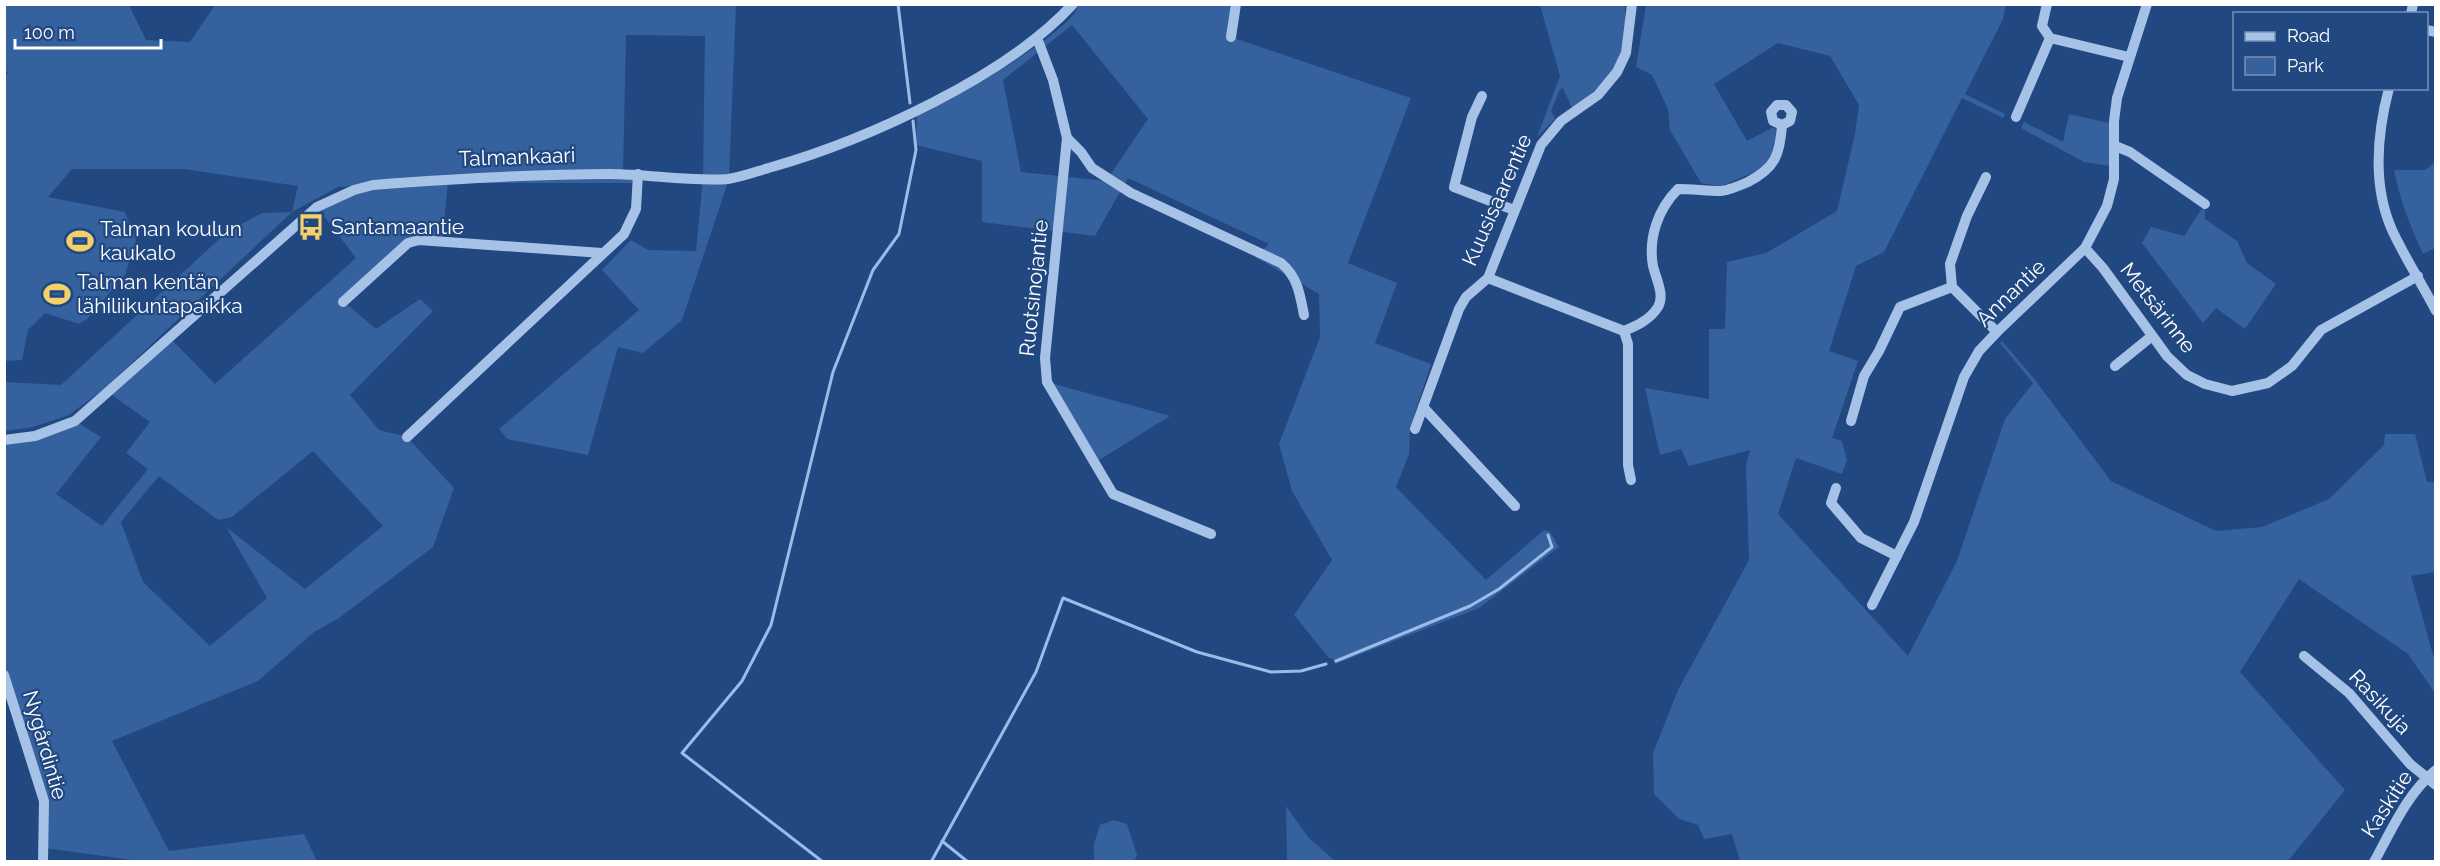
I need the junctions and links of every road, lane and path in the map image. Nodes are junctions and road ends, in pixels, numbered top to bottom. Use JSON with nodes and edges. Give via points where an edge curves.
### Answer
{"nodes":[{"id":1,"x":1073,"y":4,"type":"edge"},
{"id":2,"x":1236,"y":4,"type":"edge"},
{"id":3,"x":1632,"y":4,"type":"edge"},
{"id":4,"x":2047,"y":4,"type":"edge"},
{"id":5,"x":2147,"y":4,"type":"edge"},
{"id":6,"x":1231,"y":37,"type":"dead end"},
{"id":7,"x":1037,"y":38,"type":"junction"},
{"id":8,"x":2050,"y":38,"type":"junction"},
{"id":9,"x":2129,"y":57,"type":"junction"},
{"id":10,"x":2389,"y":90,"type":"edge"},
{"id":11,"x":1482,"y":96,"type":"dead end"},
{"id":12,"x":2016,"y":117,"type":"dead end"},
{"id":13,"x":1782,"y":125,"type":"dead end"},
{"id":14,"x":1067,"y":138,"type":"junction"},
{"id":15,"x":2115,"y":146,"type":"junction"},
{"id":16,"x":638,"y":174,"type":"junction"},
{"id":17,"x":1986,"y":177,"type":"dead end"},
{"id":18,"x":2205,"y":204,"type":"dead end"},
{"id":19,"x":1514,"y":210,"type":"junction"},
{"id":20,"x":2085,"y":248,"type":"junction"},
{"id":21,"x":602,"y":253,"type":"junction"},
{"id":22,"x":2418,"y":276,"type":"junction"},
{"id":23,"x":1488,"y":278,"type":"junction"},
{"id":24,"x":1952,"y":287,"type":"junction"},
{"id":25,"x":343,"y":302,"type":"dead end"},
{"id":26,"x":2436,"y":311,"type":"edge"},
{"id":27,"x":1304,"y":315,"type":"dead end"},
{"id":28,"x":1623,"y":331,"type":"junction"},
{"id":29,"x":1997,"y":332,"type":"junction"},
{"id":30,"x":2152,"y":336,"type":"junction"},
{"id":31,"x":2115,"y":366,"type":"dead end"},
{"id":32,"x":1423,"y":407,"type":"junction"},
{"id":33,"x":1851,"y":421,"type":"dead end"},
{"id":34,"x":1415,"y":429,"type":"dead end"},
{"id":35,"x":406,"y":437,"type":"dead end"},
{"id":36,"x":4,"y":440,"type":"edge"},
{"id":37,"x":1631,"y":480,"type":"dead end"},
{"id":38,"x":1836,"y":488,"type":"dead end"},
{"id":39,"x":1515,"y":506,"type":"dead end"},
{"id":40,"x":1212,"y":534,"type":"dead end"},
{"id":41,"x":1897,"y":556,"type":"junction"},
{"id":42,"x":1872,"y":605,"type":"dead end"},
{"id":43,"x":2304,"y":656,"type":"dead end"},
{"id":44,"x":4,"y":675,"type":"edge"},
{"id":45,"x":2436,"y":770,"type":"edge"},
{"id":46,"x":2426,"y":778,"type":"junction"},
{"id":47,"x":2436,"y":785,"type":"edge"},
{"id":48,"x":43,"y":861,"type":"edge"},
{"id":49,"x":2374,"y":861,"type":"edge"}],
"edges":[{"from":1,"to":7,"type":"street","name":"Talmankaari"},
{"from":2,"to":6,"type":"street"},
{"from":3,"to":19,"type":"street","name":"Kuusisaarentie","via":[[1626,53],[1617,72],[1598,95],[1549,133]]},
{"from":4,"to":8,"type":"street","via":[[2042,26]]},
{"from":5,"to":9,"type":"street","name":"Annantie"},
{"from":7,"to":14,"type":"street","name":"Ruotsinojantie"},
{"from":7,"to":16,"type":"street","name":"Talmankaari","via":[[982,75],[917,110],[816,154],[729,179]]},
{"from":8,"to":9,"type":"street"},
{"from":8,"to":12,"type":"street"},
{"from":9,"to":15,"type":"street","name":"Annantie","via":[[2117,98]]},
{"from":10,"to":22,"type":"street","via":[[2378,140],[2380,182],[2391,227]]},
{"from":11,"to":19,"type":"street","via":[[1454,188]]},
{"from":13,"to":28,"type":"street","via":[[1778,153],[1773,165],[1762,175],[1722,191],[1678,189],[1668,199],[1652,236],[1659,306],[1644,321]]},
{"from":14,"to":27,"type":"street","via":[[1092,168],[1131,193],[1281,263],[1294,277]]},
{"from":14,"to":40,"type":"street","name":"Ruotsinojantie","via":[[1045,358],[1047,382],[1113,494]]},
{"from":15,"to":18,"type":"street","via":[[2130,152]]},
{"from":15,"to":20,"type":"street","name":"Annantie","via":[[2114,179],[2107,206]]},
{"from":16,"to":21,"type":"street","via":[[636,209],[624,234]]},
{"from":16,"to":36,"type":"street","name":"Talmankaari","via":[[532,174],[373,185],[354,190],[317,207],[75,421],[35,436]]},
{"from":17,"to":24,"type":"street","via":[[1950,264]]},
{"from":19,"to":23,"type":"street","name":"Kuusisaarentie"},
{"from":20,"to":29,"type":"street","name":"Annantie"},
{"from":20,"to":30,"type":"street","name":"Metsärinne"},
{"from":21,"to":25,"type":"street","via":[[419,240],[408,243]]},
{"from":21,"to":35,"type":"street"},
{"from":22,"to":26,"type":"street"},
{"from":22,"to":30,"type":"street","name":"Metsärinne","via":[[2321,330],[2292,366],[2268,383],[2251,388],[2232,391],[2187,375]]},
{"from":23,"to":28,"type":"street"},
{"from":23,"to":32,"type":"street","name":"Kuusisaarentie","via":[[1466,297],[1459,309]]},
{"from":24,"to":29,"type":"street"},
{"from":24,"to":33,"type":"street","via":[[1900,307],[1864,376]]},
{"from":28,"to":37,"type":"street","via":[[1628,344]]},
{"from":29,"to":41,"type":"street","name":"Annantie","via":[[1979,351],[1964,377],[1914,522]]},
{"from":30,"to":31,"type":"street"},
{"from":32,"to":34,"type":"street","name":"Kuusisaarentie"},
{"from":32,"to":39,"type":"street"},
{"from":38,"to":41,"type":"street","via":[[1832,503],[1861,538]]},
{"from":41,"to":42,"type":"street","name":"Annantie"},
{"from":43,"to":46,"type":"street","name":"Rasikuja","via":[[2349,693]]},
{"from":44,"to":48,"type":"street","name":"Nygårdintie","via":[[44,801]]},
{"from":45,"to":46,"type":"street","name":"Kaskitie"},
{"from":46,"to":47,"type":"street","name":"Rasikuja"},
{"from":46,"to":49,"type":"street","name":"Kaskitie"}]}
